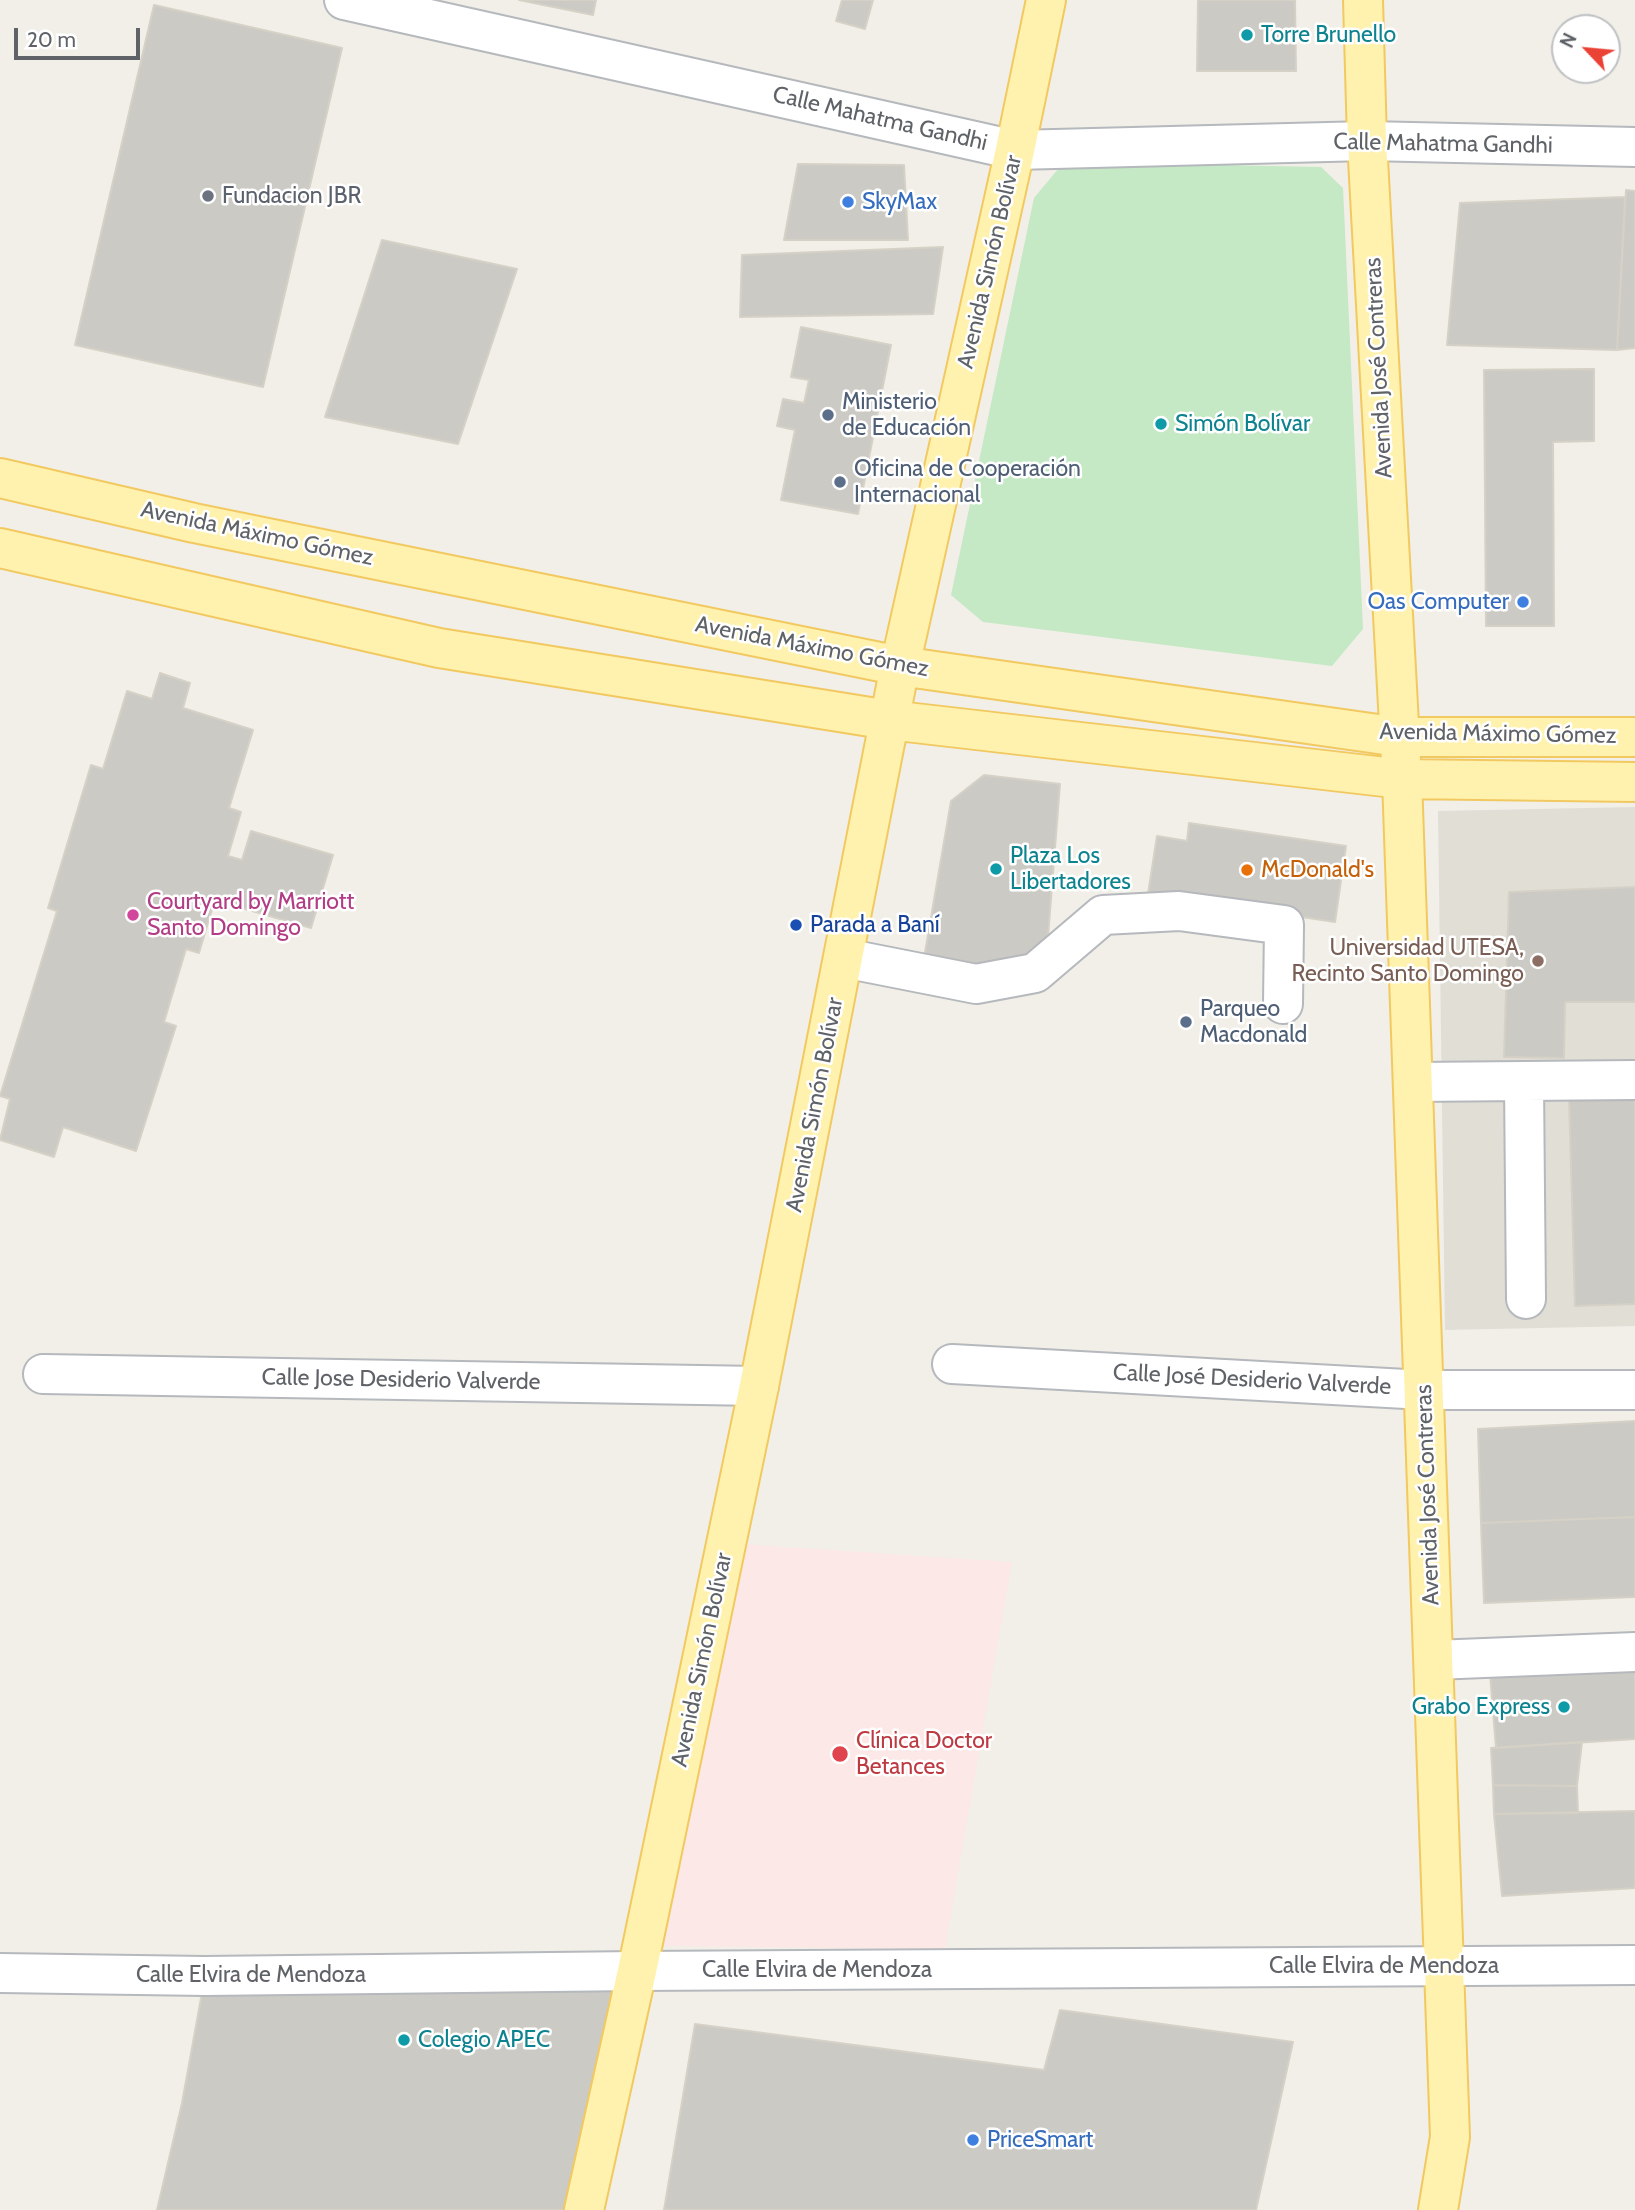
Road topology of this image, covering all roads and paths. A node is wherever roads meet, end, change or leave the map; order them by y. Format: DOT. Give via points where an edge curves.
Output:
graph roads {
  1 [pos="344,0"];
  2 [pos="1046,0"];
  3 [pos="1363,0"];
  4 [pos="1367,141"];
  5 [pos="1635,146"];
  6 [pos="1015,150"];
  7 [pos="0,478"];
  8 [pos="0,548"];
  9 [pos="900,666"];
  10 [pos="889,720"];
  11 [pos="1399,737"];
  12 [pos="1635,737"];
  13 [pos="1402,779"];
  14 [pos="1635,782"];
  15 [pos="844,958"];
  16 [pos="1283,1004"];
  17 [pos="1635,1080"];
  18 [pos="1413,1083"];
  19 [pos="1524,1083"];
  20 [pos="1526,1299"];
  21 [pos="953,1364"];
  22 [pos="43,1374"];
  23 [pos="758,1386"];
  24 [pos="1424,1390"];
  25 [pos="1635,1390"];
  26 [pos="1635,1652"];
  27 [pos="1434,1660"];
  28 [pos="1635,1965"];
  29 [pos="1442,1966"];
  30 [pos="637,1971"];
  31 [pos="0,1973"];
  32 [pos="584,2210"];
  33 [pos="1438,2210"];
  1 -- 6 [label="street, Calle Mahatma Gandhi"];
  2 -- 6 [label="main road, Avenida Simón Bolívar"];
  3 -- 4 [label="main road, Avenida José Contreras"];
  4 -- 5 [label="street, Calle Mahatma Gandhi"];
  4 -- 6 [label="street, Calle Mahatma Gandhi"];
  4 -- 11 [label="main road, Avenida José Contreras"];
  6 -- 9 [label="main road, Avenida Simón Bolívar"];
  7 -- 9 [label="main road, Avenida Máximo Gómez" via="194,523"];
  8 -- 10 [label="main road, Avenida Máximo Gómez" via="439,648"];
  9 -- 10 [label="main road, Avenida Simón Bolívar"];
  9 -- 11 [label="main road, Avenida Máximo Gómez"];
  10 -- 13 [label="main road, Avenida Máximo Gómez"];
  10 -- 15 [label="main road, Avenida Simón Bolívar"];
  11 -- 12 [label="main road, Avenida Máximo Gómez"];
  11 -- 13 [label="main road, Avenida José Contreras"];
  13 -- 14 [label="main road, Avenida Máximo Gómez"];
  13 -- 18 [label="main road, Avenida José Contreras"];
  15 -- 16 [label="street" via="976,984 1035,973 1103,915 1179,911 1284,925"];
  15 -- 23 [label="main road, Avenida Simón Bolívar"];
  17 -- 19 [label="street"];
  18 -- 19 [label="street"];
  18 -- 24 [label="main road, Avenida José Contreras"];
  19 -- 20 [label="street"];
  21 -- 24 [label="street, Calle José Desiderio Valverde"];
  22 -- 23 [label="street, Calle Jose Desiderio Valverde"];
  23 -- 30 [label="main road, Avenida Simón Bolívar"];
  24 -- 25 [label="street, Calle José Desiderio Valverde"];
  24 -- 27 [label="main road, Avenida José Contreras"];
  26 -- 27 [label="street"];
  27 -- 29 [label="main road, Avenida José Contreras"];
  28 -- 29 [label="street, Calle Elvira de Mendoza"];
  29 -- 30 [label="street, Calle Elvira de Mendoza"];
  29 -- 33 [label="main road, Avenida José Contreras" via="1450,2137"];
  30 -- 31 [label="street, Calle Elvira de Mendoza" via="205,1976"];
  30 -- 32 [label="main road, Avenida Simón Bolívar"];
}
